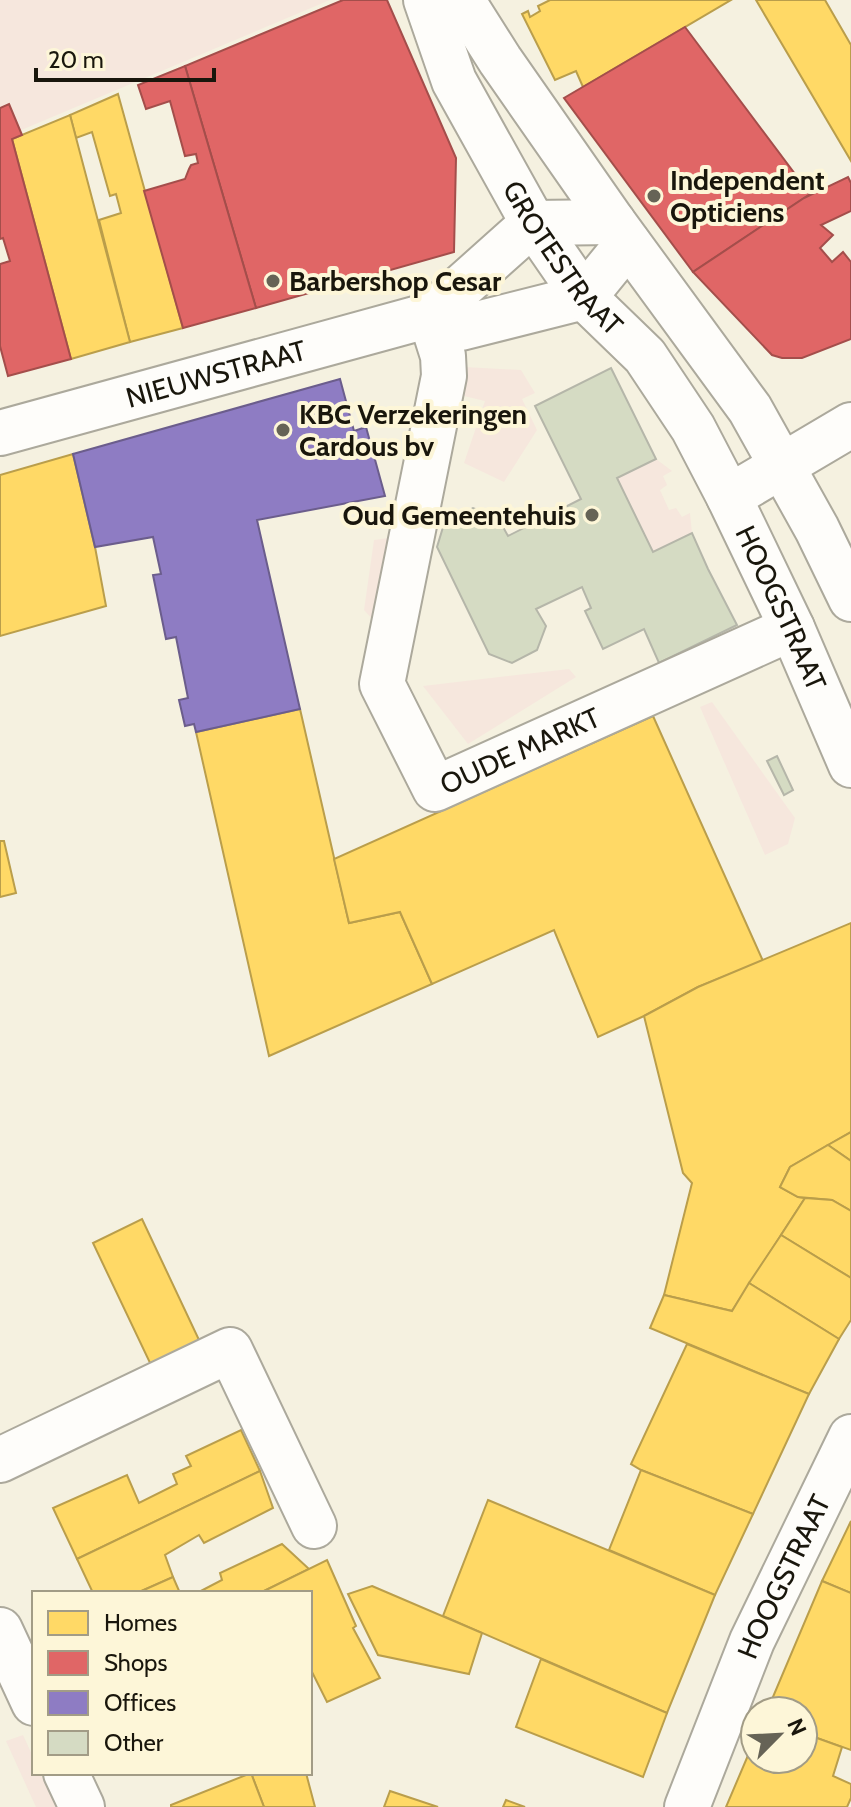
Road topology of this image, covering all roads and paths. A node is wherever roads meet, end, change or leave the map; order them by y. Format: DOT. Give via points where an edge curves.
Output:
graph roads {
  1 [pos="426,0"];
  2 [pos="462,0"];
  3 [pos="533,223"];
  4 [pos="620,232"];
  5 [pos="584,297"];
  6 [pos="430,315"];
  7 [pos="851,425"];
  8 [pos="0,433"];
  9 [pos="781,466"];
  10 [pos="729,497"];
  11 [pos="851,599"];
  12 [pos="792,628"];
  13 [pos="851,765"];
  14 [pos="851,1437"];
  15 [pos="0,1460"];
  16 [pos="314,1526"];
  17 [pos="0,1630"];
  18 [pos="32,1699"];
  19 [pos="67,1775"];
  20 [pos="82,1807"];
  21 [pos="687,1807"];
  1 -- 3 [label="street, GROTESTRAAT" via="454,81"];
  2 -- 4 [label="street, GROTESTRAAT"];
  3 -- 4 [label="street"];
  3 -- 5 [label="street, GROTESTRAAT"];
  3 -- 6 [label="street, NIEUWSTRAAT"];
  4 -- 5 [label="street"];
  4 -- 9 [label="street, GROTESTRAAT" via="750,409"];
  5 -- 6 [label="street" via="461,328"];
  5 -- 10 [label="street, GROTESTRAAT" via="645,356 693,428"];
  6 -- 8 [label="street, NIEUWSTRAAT"];
  6 -- 12 [label="street, OUDE MARKT" via="444,376 382,684 435,789"];
  7 -- 9 [label="street"];
  9 -- 10 [label="street"];
  9 -- 11 [label="street"];
  10 -- 12 [label="street, HOOGSTRAAT"];
  12 -- 13 [label="street, HOOGSTRAAT"];
  14 -- 21 [label="street, HOOGSTRAAT" via="752,1641"];
  15 -- 16 [label="street" via="230,1350"];
  17 -- 18 [label="street"];
  19 -- 20 [label="street"];
}
